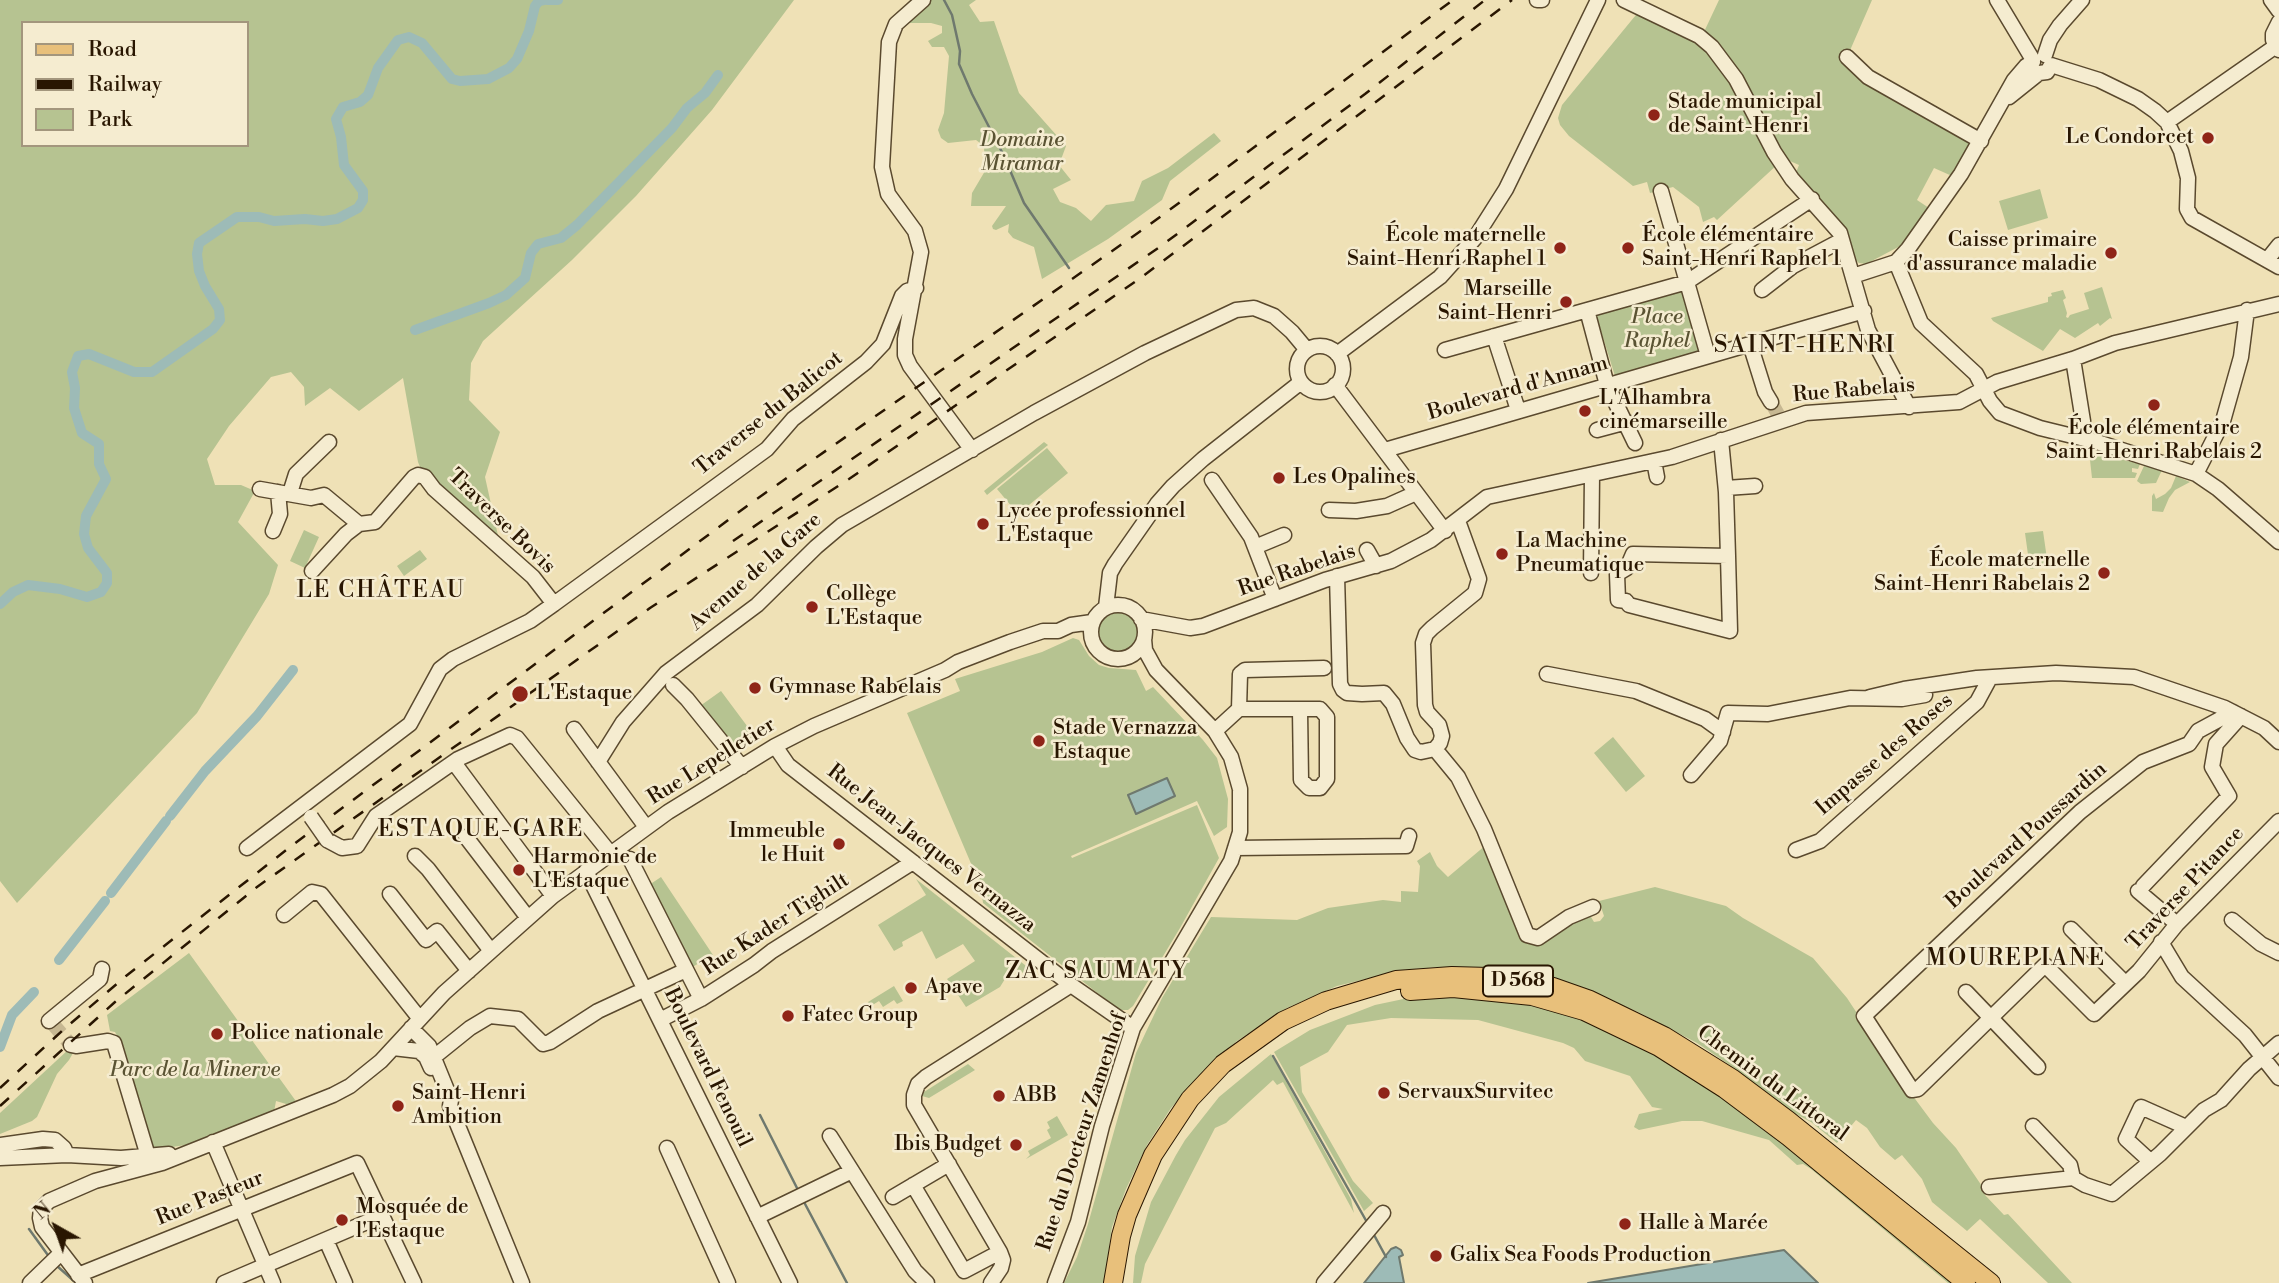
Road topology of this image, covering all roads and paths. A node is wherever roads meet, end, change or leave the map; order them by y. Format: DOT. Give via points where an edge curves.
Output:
graph roads {
  1 [pos="923,0"];
  2 [pos="1598,0"];
  3 [pos="1997,0"];
  4 [pos="2082,0"];
  5 [pos="2271,0"];
  6 [pos="1626,1"];
  7 [pos="2279,11"];
  8 [pos="2279,22"];
  9 [pos="2277,48"];
  10 [pos="1847,57"];
  11 [pos="2040,63"];
  12 [pos="2167,122"];
  13 [pos="1981,141"];
  14 [pos="1661,191"];
  15 [pos="1812,199"];
  16 [pos="1842,240"];
  17 [pos="2279,245"];
  18 [pos="1896,262"];
  19 [pos="2273,264"];
  20 [pos="1853,275"];
  21 [pos="1687,282"];
  22 [pos="916,288"];
  23 [pos="1762,290"];
  24 [pos="2279,304"];
  25 [pos="1587,310"];
  26 [pos="1864,310"];
  27 [pos="2247,310"];
  28 [pos="1494,336"];
  29 [pos="1749,344"];
  30 [pos="1307,350"];
  31 [pos="1444,350"];
  32 [pos="1337,354"];
  33 [pos="1708,356"];
  34 [pos="2073,359"];
  35 [pos="1301,382"];
  36 [pos="1335,385"];
  37 [pos="1607,385"];
  38 [pos="1984,389"];
  39 [pos="1909,407"];
  40 [pos="1518,410"];
  41 [pos="1777,413"];
  42 [pos="2083,421"];
  43 [pos="1626,422"];
  44 [pos="1597,430"];
  45 [pos="1721,440"];
  46 [pos="329,442"];
  47 [pos="1634,443"];
  48 [pos="972,450"];
  49 [pos="1385,450"];
  50 [pos="1654,461"];
  51 [pos="2196,474"];
  52 [pos="1592,475"];
  53 [pos="1657,477"];
  54 [pos="1212,480"];
  55 [pos="1755,486"];
  56 [pos="1726,488"];
  57 [pos="260,489"];
  58 [pos="284,492"];
  59 [pos="1416,493"];
  60 [pos="1329,510"];
  61 [pos="1458,521"];
  62 [pos="359,524"];
  63 [pos="273,531"];
  64 [pos="1445,531"];
  65 [pos="1284,535"];
  66 [pos="2279,542"];
  67 [pos="1255,547"];
  68 [pos="1367,550"];
  69 [pos="1728,556"];
  70 [pos="1376,566"];
  71 [pos="313,571"];
  72 [pos="1591,573"];
  73 [pos="1337,576"];
  74 [pos="1110,587"];
  75 [pos="1275,599"];
  76 [pos="554,604"];
  77 [pos="1122,605"];
  78 [pos="1106,607"];
  79 [pos="1142,619"];
  80 [pos="1165,624"];
  81 [pos="1092,629"];
  82 [pos="1144,637"];
  83 [pos="1125,658"];
  84 [pos="1324,668"];
  85 [pos="1156,670"];
  86 [pos="1547,674"];
  87 [pos="1990,678"];
  88 [pos="673,685"];
  89 [pos="1239,709"];
  90 [pos="1300,710"];
  91 [pos="2237,714"];
  92 [pos="574,729"];
  93 [pos="1215,731"];
  94 [pos="1723,732"];
  95 [pos="2279,742"];
  96 [pos="775,746"];
  97 [pos="1435,749"];
  98 [pos="598,762"];
  99 [pos="742,767"];
  100 [pos="458,768"];
  101 [pos="1691,775"];
  102 [pos="307,812"];
  103 [pos="2279,821"];
  104 [pos="646,827"];
  105 [pos="466,836"];
  106 [pos="1409,836"];
  107 [pos="247,848"];
  108 [pos="1235,848"];
  109 [pos="1796,850"];
  110 [pos="610,853"];
  111 [pos="415,856"];
  112 [pos="630,859"];
  113 [pos="913,862"];
  114 [pos="586,872"];
  115 [pos="390,894"];
  116 [pos="553,896"];
  117 [pos="1593,907"];
  118 [pos="284,915"];
  119 [pos="528,918"];
  120 [pos="2232,920"];
  121 [pos="2177,924"];
  122 [pos="2071,929"];
  123 [pos="2161,942"];
  124 [pos="491,951"];
  125 [pos="2279,953"];
  126 [pos="102,969"];
  127 [pos="686,970"];
  128 [pos="469,971"];
  129 [pos="2125,982"];
  130 [pos="1071,985"];
  131 [pos="645,990"];
  132 [pos="1966,992"];
  133 [pos="701,999"];
  134 [pos="1991,1018"];
  135 [pos="660,1020"];
  136 [pos="48,1021"];
  137 [pos="416,1023"];
  138 [pos="1133,1028"];
  139 [pos="2279,1043"];
  140 [pos="71,1045"];
  141 [pos="393,1048"];
  142 [pos="434,1057"];
  143 [pos="2263,1057"];
  144 [pos="2038,1066"];
  145 [pos="2279,1078"];
  146 [pos="1912,1090"];
  147 [pos="450,1106"];
  148 [pos="2033,1126"];
  149 [pos="2186,1127"];
  150 [pos="830,1136"];
  151 [pos="213,1142"];
  152 [pos="0,1145"];
  153 [pos="667,1148"];
  154 [pos="188,1152"];
  155 [pos="67,1155"];
  156 [pos="148,1156"];
  157 [pos="0,1158"];
  158 [pos="2150,1161"];
  159 [pos="949,1164"];
  160 [pos="852,1171"];
  161 [pos="2073,1178"];
  162 [pos="913,1185"];
  163 [pos="1989,1187"];
  164 [pos="893,1196"];
  165 [pos="242,1208"];
  166 [pos="381,1216"];
  167 [pos="757,1217"];
  168 [pos="1375,1227"];
  169 [pos="326,1240"];
  170 [pos="1000,1252"];
  171 [pos="55,1256"];
  172 [pos="265,1265"];
  173 [pos="81,1279"];
  174 [pos="30,1283"];
  175 [pos="224,1283"];
  176 [pos="273,1283"];
  177 [pos="345,1283"];
  178 [pos="414,1283"];
  179 [pos="522,1283"];
  180 [pos="728,1283"];
  181 [pos="790,1283"];
  182 [pos="927,1283"];
  183 [pos="990,1283"];
  184 [pos="1055,1283"];
  185 [pos="1113,1283"];
  186 [pos="1124,1283"];
  187 [pos="1324,1283"];
  188 [pos="1966,1283"];
  189 [pos="1991,1283"];
  1 -- 22 [label="street" via="896,24 889,42 883,167 888,194 918,237 921,252"];
  2 -- 32 [label="street" via="1506,190 1475,238 1440,277"];
  3 -- 11 [label="street"];
  4 -- 11 [label="street" via="2050,40"];
  5 -- 7 [label="street"];
  6 -- 15 [label="street" via="1699,36 1712,47 1736,79 1774,152"];
  8 -- 9 [label="street" via="2273,34"];
  9 -- 12 [label="street"];
  10 -- 13 [label="street" via="1868,77"];
  11 -- 12 [label="street" via="2099,80 2138,99"];
  11 -- 13 [label="street" via="2003,103"];
  12 -- 19 [label="street" via="2186,164 2187,209 2192,218"];
  13 -- 18 [label="street"];
  14 -- 21 [label="street"];
  15 -- 16 [label="street"];
  15 -- 21 [label="street"];
  16 -- 20 [label="street"];
  16 -- 23 [label="street"];
  17 -- 19 [label="street"];
  18 -- 20 [label="street"];
  18 -- 38 [label="street" via="1921,323 1976,374"];
  20 -- 26 [label="street"];
  21 -- 25 [label="street"];
  21 -- 33 [label="street"];
  22 -- 48 [label="street" via="905,355"];
  22 -- 76 [label="street, Traverse du Balicot" via="902,296 883,344 866,362 793,419 766,449"];
  24 -- 27 [label="street, Rue Rabelais"];
  25 -- 28 [label="street"];
  25 -- 37 [label="street"];
  26 -- 29 [label="street, Boulevard d'Annam"];
  26 -- 39 [label="street" via="1868,330"];
  27 -- 34 [label="street, Rue Rabelais" via="2115,343"];
  27 -- 51 [label="street" via="2241,357 2223,421"];
  28 -- 31 [label="street"];
  28 -- 40 [label="street"];
  29 -- 33 [label="street, Boulevard d'Annam"];
  29 -- 41 [label="street"];
  30 -- 32 [label="street" via="1319,346"];
  30 -- 35 [label="street" via="1298,362"];
  30 -- 48 [label="street, Avenue de la Gare" via="1274,316 1254,307 1236,310 1099,377"];
  32 -- 36 [label="street" via="1342,366"];
  33 -- 37 [label="street, Boulevard d'Annam"];
  34 -- 38 [label="street, Rue Rabelais"];
  34 -- 42 [label="street"];
  35 -- 36 [label="street" via="1322,391"];
  35 -- 74 [label="street" via="1173,486 1119,558"];
  36 -- 49 [label="street"];
  37 -- 40 [label="street, Boulevard d'Annam"];
  37 -- 43 [label="street"];
  38 -- 39 [label="street, Rue Rabelais" via="1959,402"];
  38 -- 51 [label="street" via="2000,413 2013,419"];
  39 -- 41 [label="street, Rue Rabelais"];
  40 -- 49 [label="street, Boulevard d'Annam"];
  41 -- 45 [label="street, Rue Rabelais"];
  43 -- 44 [label="street"];
  43 -- 47 [label="street"];
  45 -- 50 [label="street, Rue Rabelais"];
  45 -- 56 [label="street"];
  46 -- 58 [label="street"];
  48 -- 98 [label="street, Avenue de la Gare" via="842,525 757,605 666,673 623,722"];
  49 -- 59 [label="street"];
  50 -- 52 [label="street, Rue Rabelais"];
  50 -- 53 [label="street"];
  51 -- 66 [label="street"];
  52 -- 61 [label="street, Rue Rabelais" via="1487,498"];
  52 -- 72 [label="street"];
  54 -- 67 [label="street"];
  55 -- 56 [label="street"];
  56 -- 69 [label="street"];
  57 -- 58 [label="street"];
  58 -- 62 [label="street" via="311,498 324,495"];
  58 -- 63 [label="street"];
  59 -- 60 [label="street" via="1387,506"];
  59 -- 64 [label="street"];
  61 -- 64 [label="street, Rue Rabelais"];
  61 -- 97 [label="street" via="1479,579 1475,593 1432,628 1423,643 1425,705 1442,736"];
  62 -- 71 [label="street"];
  62 -- 76 [label="street, Traverse Bovis" via="375,522 414,477 425,477 524,569"];
  64 -- 70 [label="street, Rue Rabelais"];
  65 -- 67 [label="street"];
  67 -- 75 [label="street"];
  68 -- 70 [label="street"];
  69 -- 69 [label="street" via="1730,631 1618,600 1618,574 1627,568 1633,554"];
  70 -- 73 [label="street, Rue Rabelais"];
  73 -- 75 [label="street, Rue Rabelais"];
  73 -- 97 [label="street" via="1343,690 1384,693 1415,750"];
  74 -- 77 [label="street"];
  74 -- 78 [label="street"];
  75 -- 80 [label="street, Rue Rabelais" via="1203,626"];
  76 -- 102 [label="street, Traverse Bovis" via="440,669 410,724"];
  77 -- 78 [label="street"];
  77 -- 79 [label="street"];
  78 -- 81 [label="street" via="1098,613"];
  79 -- 80 [label="street, Rue Rabelais"];
  79 -- 82 [label="street"];
  80 -- 82 [label="street"];
  81 -- 83 [label="street" via="1096,648 1106,656"];
  81 -- 96 [label="street, Rue Lepelletier" via="1071,625 1010,642"];
  82 -- 83 [label="street" via="1139,649"];
  82 -- 85 [label="street, Rue du Docteur Zamenhof" via="1145,650"];
  83 -- 85 [label="street, Rue du Docteur Zamenhof"];
  84 -- 89 [label="street" via="1245,670 1240,674"];
  85 -- 93 [label="street, Rue du Docteur Zamenhof"];
  86 -- 94 [label="street" via="1636,691 1705,719"];
  87 -- 91 [label="street" via="2056,673 2134,677"];
  87 -- 94 [label="street" via="1972,688 1902,699 1850,698 1768,713 1728,713"];
  87 -- 109 [label="street, Impasse des Roses" via="1977,702 1820,841"];
  88 -- 99 [label="street"];
  89 -- 90 [label="street"];
  89 -- 93 [label="street"];
  90 -- 90 [label="street" via="1320,709 1327,717 1327,779 1320,788 1309,788 1301,780"];
  91 -- 95 [label="street"];
  91 -- 121 [label="street" via="2216,744 2213,767 2229,796 2140,888"];
  91 -- 146 [label="street, Boulevard Poussardin" via="2198,731 2189,744 2143,762 2080,812 1864,1016"];
  92 -- 98 [label="street"];
  93 -- 108 [label="street, Rue du Docteur Zamenhof" via="1231,757 1240,789 1240,832"];
  94 -- 101 [label="street"];
  96 -- 99 [label="street, Rue Lepelletier"];
  96 -- 113 [label="street, Rue Jean-Jacques Vernazza" via="789,765"];
  97 -- 117 [label="street" via="1458,777 1484,829 1527,935 1538,938"];
  98 -- 104 [label="street"];
  99 -- 104 [label="street, Rue Lepelletier"];
  100 -- 116 [label="street"];
  102 -- 107 [label="street, Traverse Bovis"];
  102 -- 110 [label="street, bridge" via="327,840 342,848 356,846 376,816 458,759 510,735"];
  103 -- 121 [label="street, Traverse Pitance"];
  104 -- 110 [label="street, Rue Lepelletier"];
  105 -- 119 [label="street"];
  106 -- 108 [label="street" via="1406,846"];
  108 -- 138 [label="street, Rue du Docteur Zamenhof"];
  110 -- 114 [label="street, Rue Lepelletier"];
  111 -- 124 [label="street"];
  112 -- 127 [label="street"];
  113 -- 130 [label="street, Rue Jean-Jacques Vernazza"];
  113 -- 133 [label="street, Rue Kader Tighilt"];
  114 -- 116 [label="street, Rue Lepelletier"];
  114 -- 131 [label="street, Boulevard Fenouil"];
  115 -- 128 [label="street" via="426,940 437,930"];
  116 -- 119 [label="street, Rue Lepelletier"];
  118 -- 137 [label="street" via="312,892 321,894"];
  119 -- 124 [label="street, Rue Lepelletier"];
  120 -- 125 [label="street"];
  121 -- 123 [label="street, Traverse Pitance"];
  122 -- 129 [label="street"];
  123 -- 129 [label="street, Traverse Pitance"];
  123 -- 143 [label="street" via="2182,977"];
  124 -- 128 [label="street, Rue Lepelletier"];
  126 -- 136 [label="street" via="100,979"];
  127 -- 131 [label="street"];
  127 -- 133 [label="street"];
  128 -- 137 [label="street, Rue Lepelletier"];
  129 -- 134 [label="street, Traverse Pitance" via="2094,1014 2045,965"];
  130 -- 138 [label="street, Rue Jean-Jacques Vernazza"];
  130 -- 159 [label="street" via="918,1084 914,1105"];
  131 -- 135 [label="street, Boulevard Fenouil"];
  131 -- 142 [label="street" via="543,1044 518,1019 490,1016"];
  132 -- 134 [label="street"];
  133 -- 135 [label="street, Rue Kader Tighilt"];
  134 -- 144 [label="street"];
  134 -- 146 [label="street, Traverse Pitance"];
  135 -- 167 [label="street, Boulevard Fenouil"];
  137 -- 141 [label="street, Rue Lepelletier"];
  137 -- 142 [label="street"];
  138 -- 184 [label="street, Rue du Docteur Zamenhof" via="1102,1126 1079,1222"];
  139 -- 143 [label="street"];
  140 -- 156 [label="street" via="114,1043"];
  141 -- 147 [label="street" via="423,1054 444,1103"];
  141 -- 151 [label="street, Rue Lepelletier" via="360,1079 333,1095"];
  142 -- 147 [label="street"];
  143 -- 145 [label="street"];
  143 -- 149 [label="street" via="2221,1100"];
  147 -- 179 [label="street"];
  148 -- 161 [label="street" via="2070,1165"];
  149 -- 158 [label="street"];
  149 -- 158 [label="street" via="2141,1107 2126,1139"];
  150 -- 160 [label="street"];
  151 -- 154 [label="street, Rue Lepelletier"];
  151 -- 165 [label="street"];
  152 -- 155 [label="street" via="55,1140"];
  153 -- 180 [label="street"];
  154 -- 156 [label="street"];
  154 -- 171 [label="street, Rue Lepelletier" via="95,1181 44,1205 40,1218"];
  155 -- 156 [label="street"];
  155 -- 157 [label="street"];
  158 -- 161 [label="street" via="2112,1194"];
  159 -- 162 [label="street"];
  159 -- 170 [label="street"];
  160 -- 167 [label="street"];
  160 -- 182 [label="street"];
  161 -- 163 [label="street"];
  162 -- 164 [label="street"];
  162 -- 170 [label="street" via="964,1270"];
  165 -- 166 [label="street, Rue Pasteur" via="357,1163"];
  165 -- 172 [label="street"];
  165 -- 173 [label="street, Rue Pasteur"];
  166 -- 169 [label="street"];
  166 -- 178 [label="street"];
  167 -- 181 [label="street, Boulevard Fenouil"];
  168 -- 187 [label="street"];
  169 -- 172 [label="street"];
  169 -- 177 [label="street"];
  170 -- 183 [label="street" via="1003,1259"];
  171 -- 173 [label="street"];
  171 -- 174 [label="street"];
  172 -- 175 [label="street"];
  172 -- 176 [label="street"];
  185 -- 189 [label="main road, Chemin du Littoral / D 568" via="1127,1216 1153,1155 1191,1099 1223,1065 1283,1021 1326,1000 1396,980 1452,976 1553,988 1664,1035 1789,1121"];
  186 -- 188 [label="main road, Chemin du Littoral / D 568" via="1137,1218 1156,1173 1199,1106 1230,1074 1279,1038 1330,1011 1398,992 1453,988 1510,992 1557,1002 1659,1047 1725,1088 1789,1137"];
}
